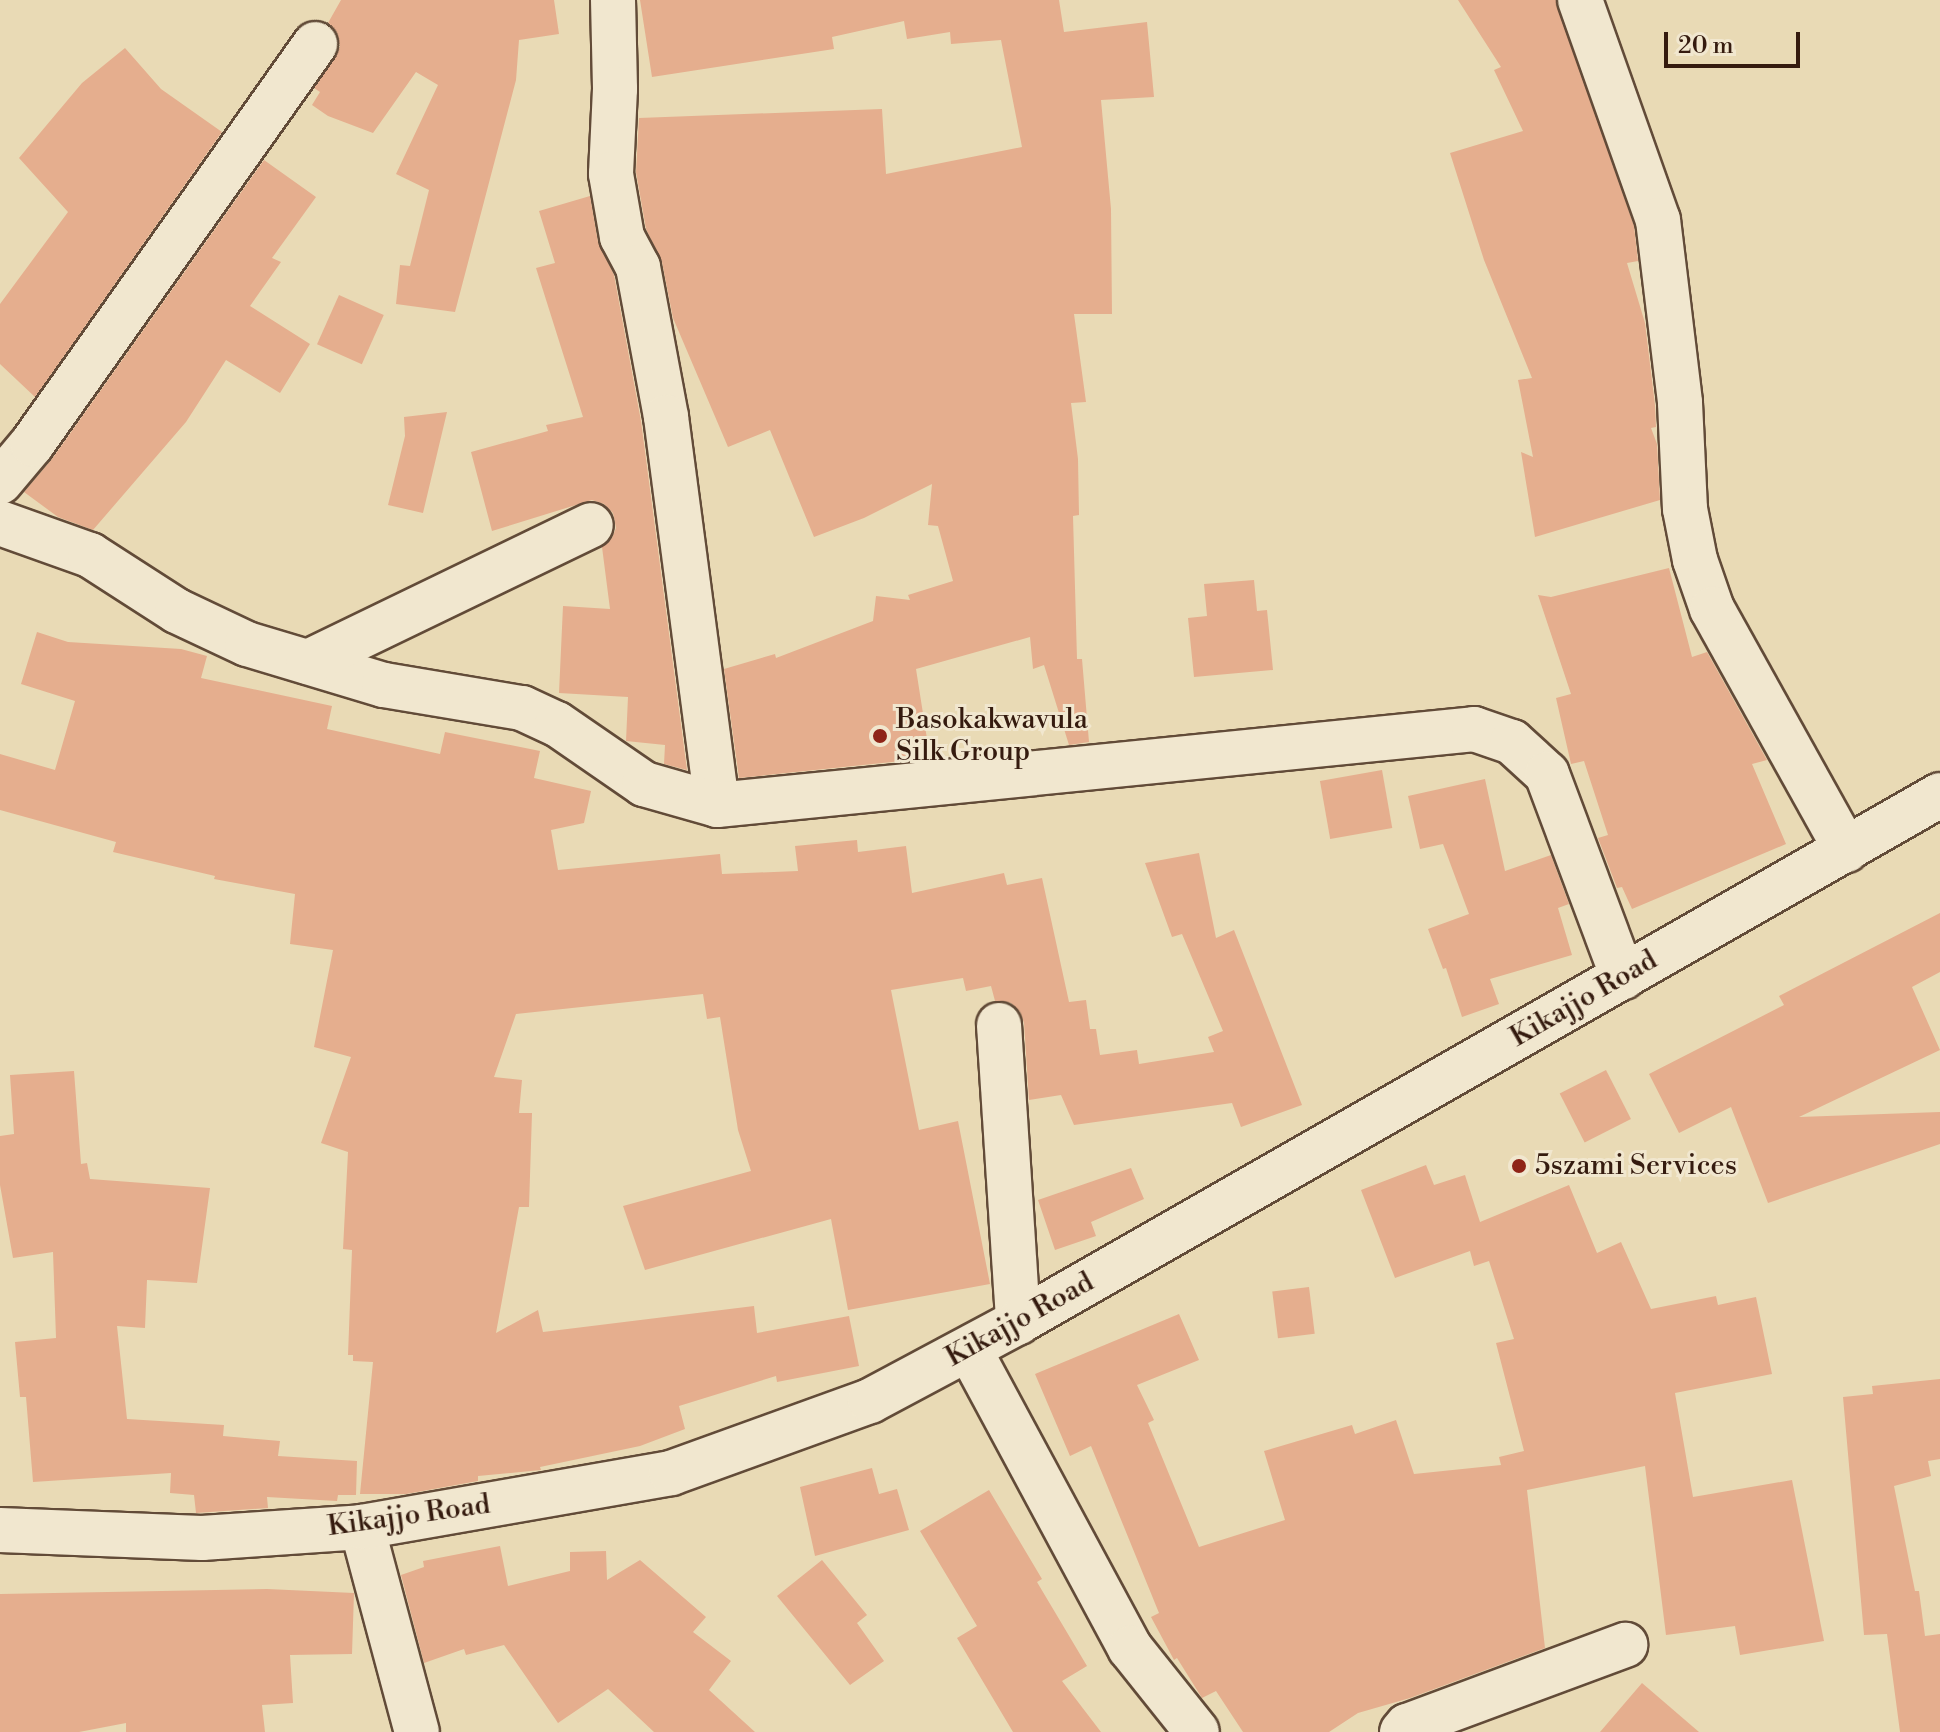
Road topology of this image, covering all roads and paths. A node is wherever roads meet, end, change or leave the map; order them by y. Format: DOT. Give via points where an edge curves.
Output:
graph roads {
  1 [pos="613,0"];
  2 [pos="1580,0"];
  3 [pos="315,44"];
  4 [pos="0,482"];
  5 [pos="0,523"];
  6 [pos="591,525"];
  7 [pos="308,662"];
  8 [pos="1940,795"];
  9 [pos="717,805"];
  10 [pos="1846,850"];
  11 [pos="1623,977"];
  12 [pos="999,1025"];
  13 [pos="1018,1322"];
  14 [pos="969,1349"];
  15 [pos="362,1527"];
  16 [pos="0,1530"];
  17 [pos="1625,1645"];
  18 [pos="417,1732"];
  19 [pos="1197,1732"];
  20 [pos="1402,1732"];
  1 -- 9 [label="street" via="611,174 622,237 638,267 666,417"];
  2 -- 10 [label="street" via="1658,220 1680,403 1685,509 1695,560 1712,609"];
  3 -- 4 [label="street"];
  5 -- 7 [label="street" via="90,555 177,611 247,644"];
  6 -- 7 [label="street"];
  7 -- 9 [label="street" via="384,685 522,708 557,724 644,784"];
  8 -- 10 [label="street, Kikajjo Road"];
  9 -- 11 [label="street" via="1474,729 1512,742 1547,774"];
  10 -- 11 [label="street, Kikajjo Road"];
  11 -- 13 [label="street, Kikajjo Road"];
  12 -- 13 [label="street"];
  13 -- 14 [label="street, Kikajjo Road"];
  14 -- 15 [label="street, Kikajjo Road" via="870,1401 671,1473"];
  14 -- 19 [label="street" via="1130,1648"];
  15 -- 16 [label="street, Kikajjo Road" via="202,1538"];
  15 -- 18 [label="street"];
  17 -- 20 [label="street"];
}
